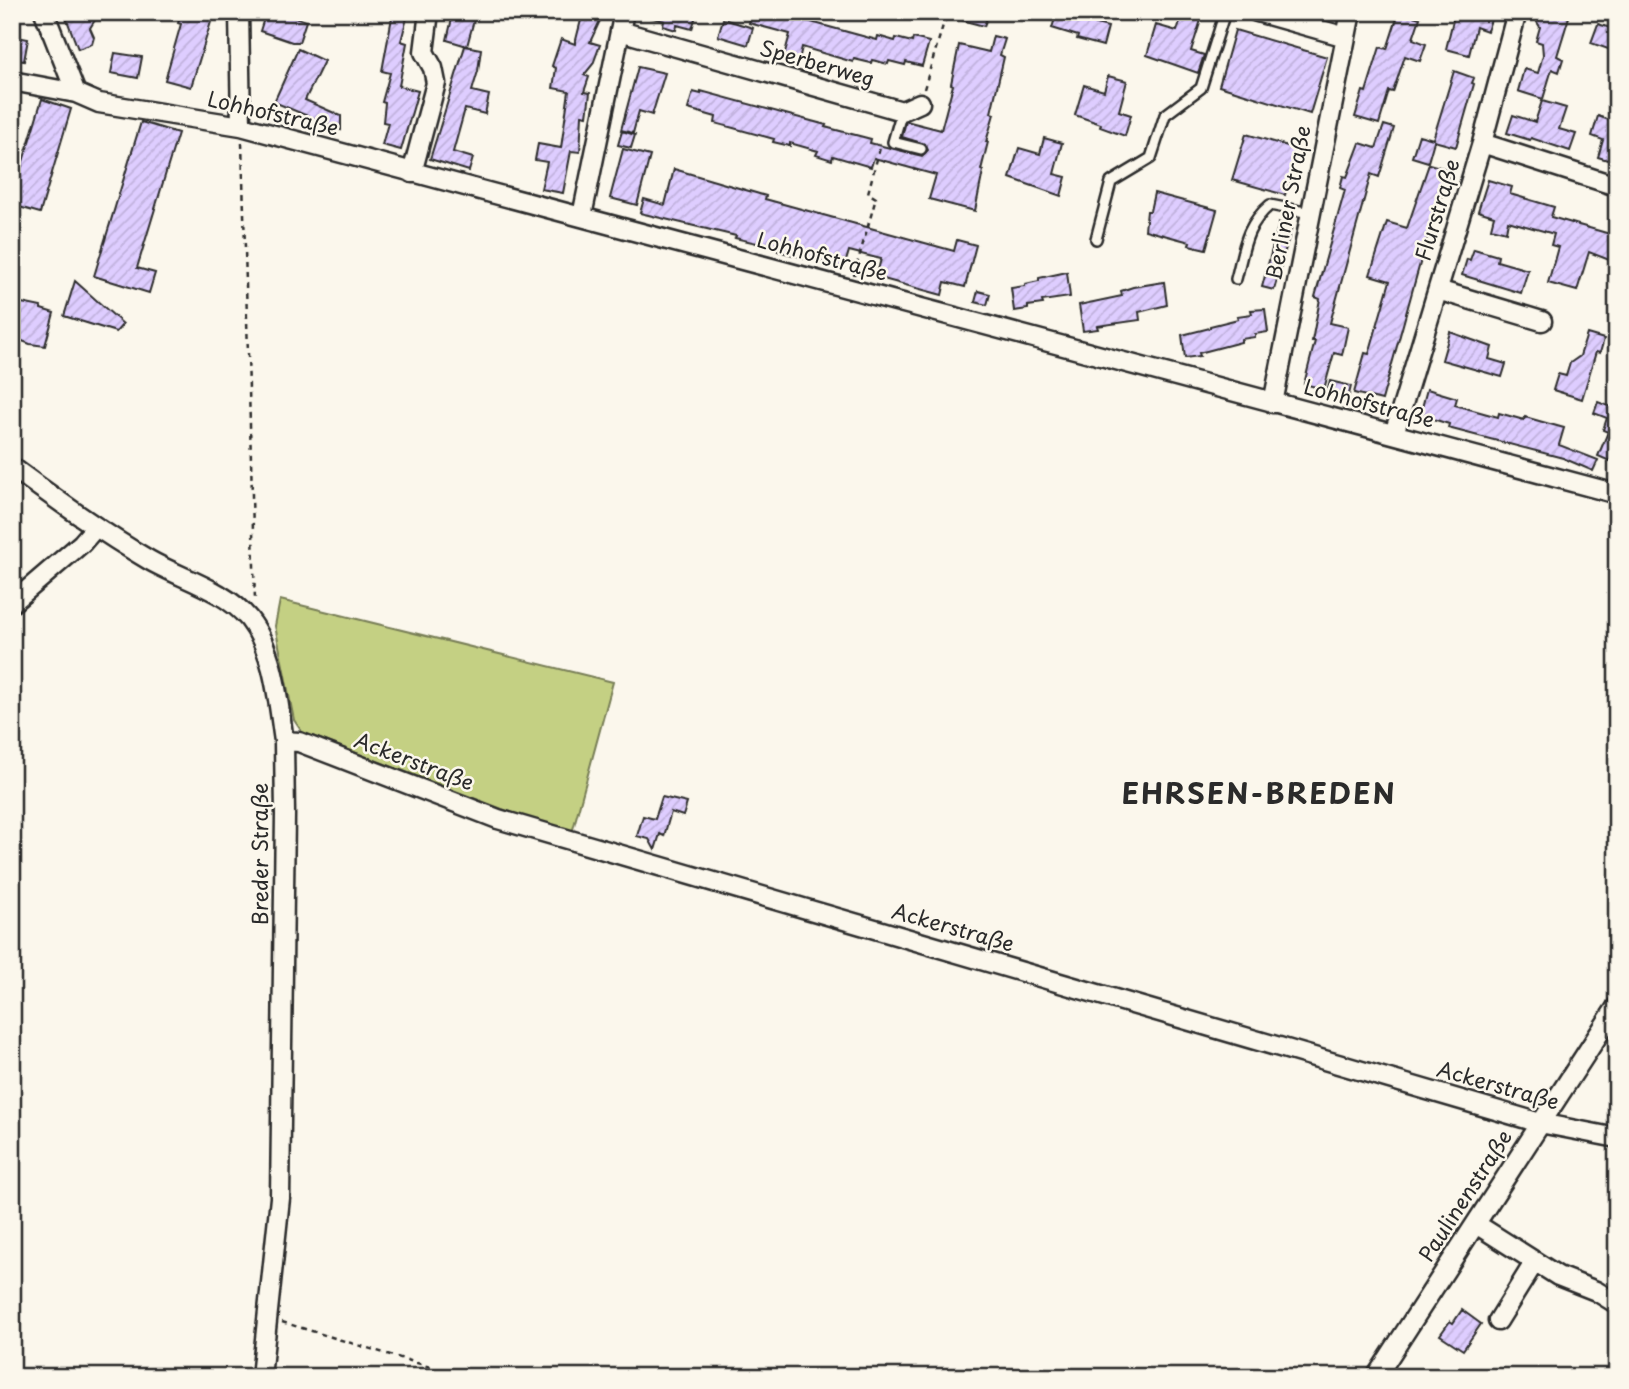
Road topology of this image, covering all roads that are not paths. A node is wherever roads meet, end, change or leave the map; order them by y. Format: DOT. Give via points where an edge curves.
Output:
graph roads {
  1 [pos="44,12"];
  2 [pos="239,12"];
  3 [pos="429,12"];
  4 [pos="624,12"];
  5 [pos="1225,12"];
  6 [pos="1257,12"];
  7 [pos="1351,12"];
  8 [pos="1517,12"];
  9 [pos="620,31"];
  10 [pos="1346,37"];
  11 [pos="12,81"];
  12 [pos="76,93"];
  13 [pos="920,103"];
  14 [pos="902,111"];
  15 [pos="241,126"];
  16 [pos="1482,143"];
  17 [pos="921,149"];
  18 [pos="412,173"];
  19 [pos="1610,184"];
  20 [pos="1310,213"];
  21 [pos="582,216"];
  22 [pos="1096,239"];
  23 [pos="1236,279"];
  24 [pos="1438,290"];
  25 [pos="1542,321"];
  26 [pos="1273,403"];
  27 [pos="1394,434"];
  28 [pos="12,467"];
  29 [pos="1617,494"];
  30 [pos="95,528"];
  31 [pos="12,603"];
  32 [pos="284,741"];
  33 [pos="1617,1006"];
  34 [pos="1540,1123"];
  35 [pos="1617,1138"];
  36 [pos="1476,1224"];
  37 [pos="1534,1263"];
  38 [pos="1617,1304"];
  39 [pos="1498,1321"];
  40 [pos="261,1377"];
  41 [pos="1376,1377"];
  1 -- 12 [label="street"];
  2 -- 15 [label="street"];
  3 -- 18 [label="street" via="424,52 436,83"];
  4 -- 9 [label="street"];
  5 -- 22 [label="lane" via="1201,88 1165,115 1151,158 1111,182"];
  6 -- 10 [label="street"];
  7 -- 10 [label="street, Berliner Straße"];
  8 -- 16 [label="street, Flurstraße"];
  9 -- 14 [label="street, Sperberweg"];
  9 -- 21 [label="street"];
  10 -- 20 [label="street, Berliner Straße"];
  11 -- 12 [label="street, Lohhofstraße"];
  12 -- 15 [label="street, Lohhofstraße" via="99,103"];
  13 -- 14 [label="street"];
  14 -- 17 [label="lane" via="893,142"];
  15 -- 18 [label="street, Lohhofstraße"];
  16 -- 19 [label="street, Flurstraße"];
  16 -- 24 [label="street, Flurstraße"];
  18 -- 21 [label="street, Lohhofstraße"];
  20 -- 23 [label="lane" via="1270,205 1257,216"];
  20 -- 26 [label="street, Berliner Straße"];
  21 -- 26 [label="street, Lohhofstraße"];
  24 -- 25 [label="street, Flurstraße"];
  24 -- 27 [label="street, Flurstraße"];
  26 -- 27 [label="street, Lohhofstraße"];
  27 -- 29 [label="street, Lohhofstraße"];
  28 -- 30 [label="street, Breder Straße"];
  30 -- 31 [label="street"];
  30 -- 32 [label="street, Breder Straße" via="216,593 251,621 269,662"];
  32 -- 34 [label="street, Ackerstraße" via="299,742 498,819"];
  32 -- 40 [label="street, Breder Straße" via="280,1198"];
  33 -- 34 [label="street, Paulinenstraße"];
  34 -- 35 [label="street, Ackerstraße"];
  34 -- 36 [label="street, Paulinenstraße"];
  36 -- 37 [label="street"];
  36 -- 41 [label="street, Paulinenstraße"];
  37 -- 38 [label="street"];
  37 -- 39 [label="street"];
}
